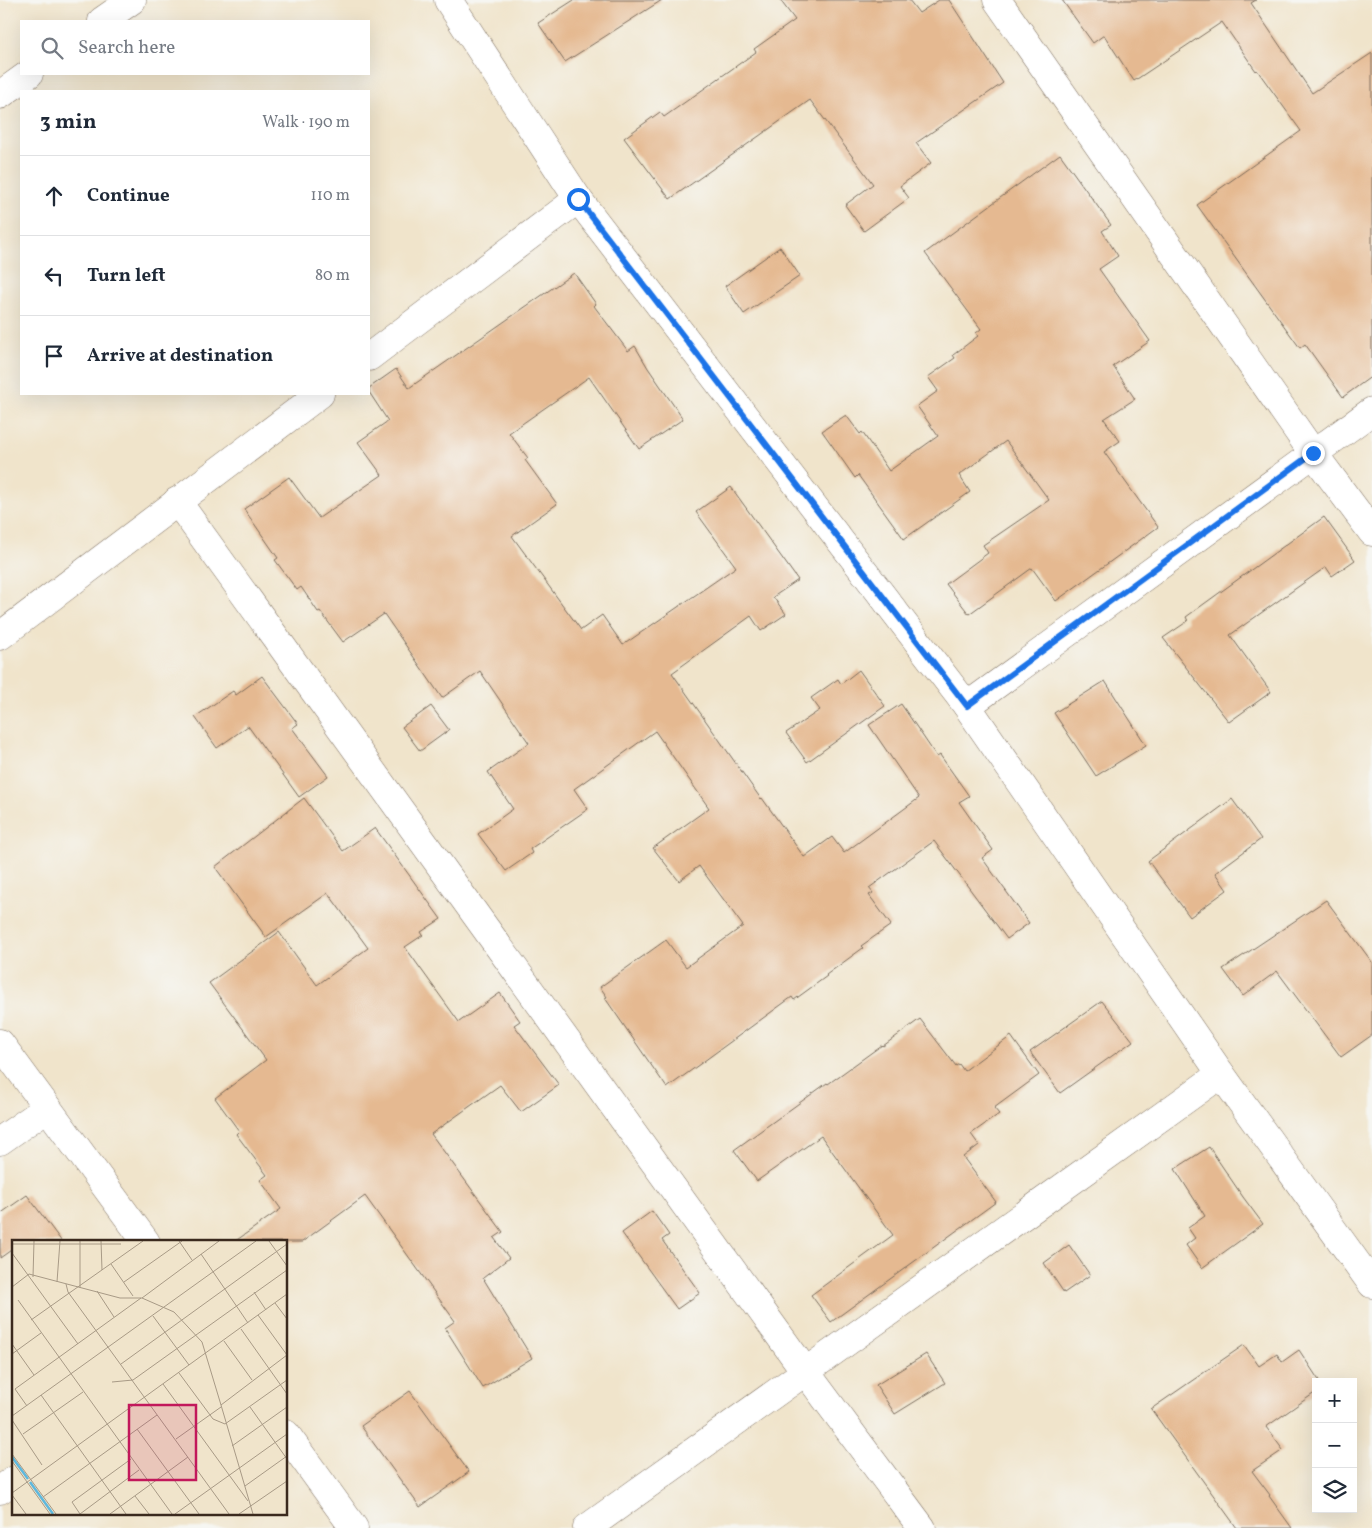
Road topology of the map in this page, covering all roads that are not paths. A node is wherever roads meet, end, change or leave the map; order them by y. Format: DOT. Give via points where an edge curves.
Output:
graph roads {
  1 [pos="132,0"];
  2 [pos="448,0"];
  3 [pos="997,0"];
  4 [pos="103,20"];
  5 [pos="28,75"];
  6 [pos="0,95"];
  7 [pos="578,199"];
  8 [pos="370,356"];
  9 [pos="319,395"];
  10 [pos="1372,411"];
  11 [pos="1313,453"];
  12 [pos="178,501"];
  13 [pos="1372,532"];
  14 [pos="0,636"];
  15 [pos="967,706"];
  16 [pos="0,1042"];
  17 [pos="1221,1074"];
  18 [pos="47,1108"];
  19 [pos="0,1141"];
  20 [pos="145,1240"];
  21 [pos="1372,1284"];
  22 [pos="805,1371"];
  23 [pos="288,1437"];
  24 [pos="12,1481"];
  25 [pos="0,1490"];
  26 [pos="354,1528"];
  27 [pos="587,1528"];
  28 [pos="922,1528"];
  1 -- 4 [label="street"];
  2 -- 7 [label="street"];
  3 -- 11 [label="street"];
  5 -- 6 [label="street"];
  7 -- 8 [label="street"];
  7 -- 15 [label="street"];
  9 -- 12 [label="street"];
  10 -- 11 [label="street"];
  11 -- 13 [label="street"];
  11 -- 15 [label="street"];
  12 -- 14 [label="street"];
  12 -- 22 [label="street"];
  15 -- 17 [label="street"];
  16 -- 18 [label="street"];
  17 -- 21 [label="street"];
  17 -- 22 [label="street"];
  18 -- 19 [label="street"];
  18 -- 20 [label="street"];
  22 -- 27 [label="street"];
  22 -- 28 [label="street"];
  23 -- 26 [label="street"];
  24 -- 25 [label="street"];
}
